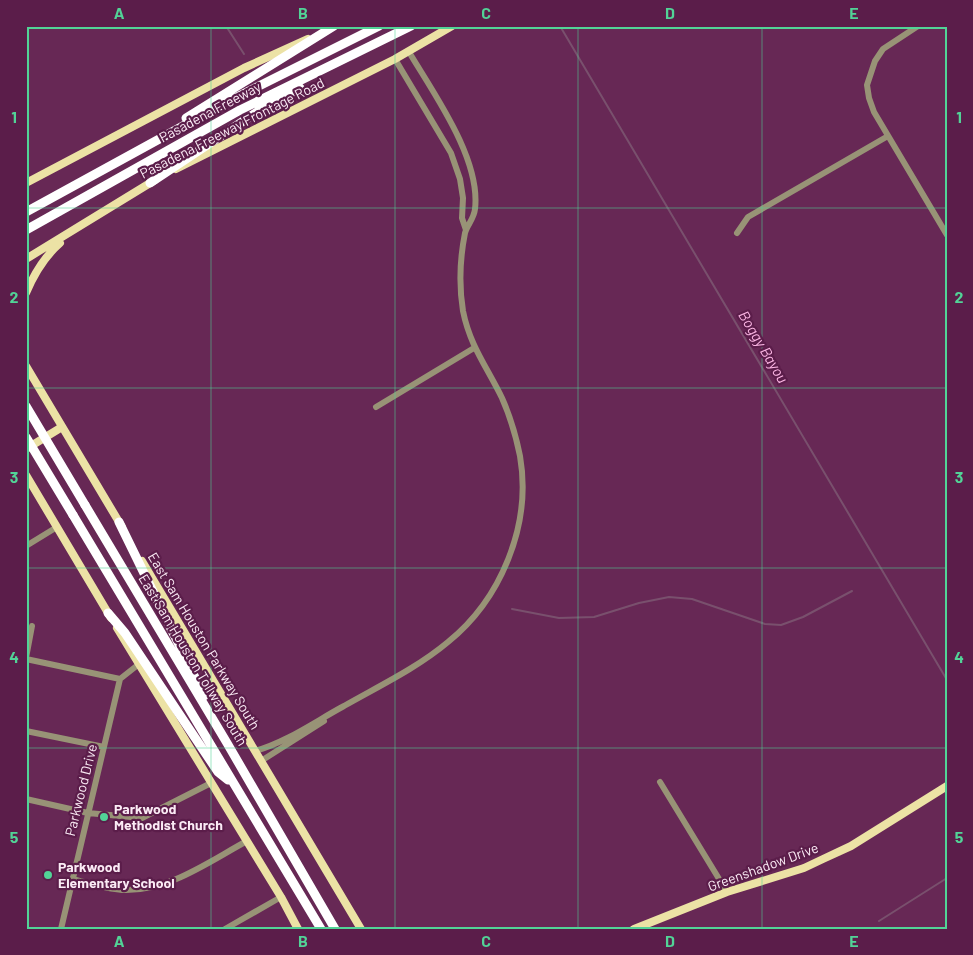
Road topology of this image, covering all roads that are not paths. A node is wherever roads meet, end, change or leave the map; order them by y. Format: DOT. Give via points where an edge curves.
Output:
graph roads {
  1 [pos="334,26"];
  2 [pos="379,26"];
  3 [pos="411,26"];
  4 [pos="452,26"];
  5 [pos="918,26"];
  6 [pos="409,52"];
  7 [pos="395,59"];
  8 [pos="325,69"];
  9 [pos="888,136"];
  10 [pos="462,144"];
  11 [pos="450,149"];
  12 [pos="88,177"];
  13 [pos="26,183"];
  14 [pos="150,183"];
  15 [pos="26,212"];
  16 [pos="76,229"];
  17 [pos="26,230"];
  18 [pos="466,230"];
  19 [pos="737,233"];
  20 [pos="947,235"];
  21 [pos="26,258"];
  22 [pos="26,292"];
  23 [pos="474,348"];
  24 [pos="26,366"];
  25 [pos="26,406"];
  26 [pos="376,407"];
  27 [pos="62,427"];
  28 [pos="26,436"];
  29 [pos="26,449"];
  30 [pos="26,476"];
  31 [pos="119,522"];
  32 [pos="57,527"];
  33 [pos="26,546"];
  34 [pos="108,613"];
  35 [pos="32,626"];
  36 [pos="26,658"];
  37 [pos="139,664"];
  38 [pos="120,679"];
  39 [pos="361,697"];
  40 [pos="26,731"];
  41 [pos="227,743"];
  42 [pos="104,747"];
  43 [pos="255,751"];
  44 [pos="261,761"];
  45 [pos="660,782"];
  46 [pos="211,783"];
  47 [pos="232,784"];
  48 [pos="947,786"];
  49 [pos="26,799"];
  50 [pos="88,813"];
  51 [pos="247,841"];
  52 [pos="72,879"];
  53 [pos="727,892"];
  54 [pos="281,897"];
  55 [pos="60,929"];
  56 [pos="225,929"];
  57 [pos="298,929"];
  58 [pos="321,929"];
  59 [pos="335,929"];
  60 [pos="361,929"];
  61 [pos="634,929"];
  1 -- 12 [label="highway"];
  1 -- 13 [label="main road" via="244,68"];
  2 -- 12 [label="highway, Pasadena Freeway" via="225,103"];
  3 -- 8 [label="highway, Pasadena Freeway"];
  4 -- 6 [label="main road, Pasadena Freeway Frontage Road"];
  5 -- 9 [label="street" via="883,49 867,84 874,112"];
  6 -- 7 [label="main road, Pasadena Freeway Frontage Road"];
  6 -- 10 [label="street"];
  7 -- 11 [label="street"];
  7 -- 14 [label="main road, Pasadena Freeway Frontage Road"];
  8 -- 14 [label="highway" via="304,86 263,108"];
  8 -- 17 [label="highway, Pasadena Freeway" via="240,110"];
  9 -- 19 [label="street" via="748,217"];
  9 -- 20 [label="street"];
  10 -- 11 [label="street"];
  10 -- 18 [label="street" via="473,177 475,198 474,215"];
  11 -- 18 [label="street" via="460,179 462,218"];
  12 -- 15 [label="highway, Pasadena Freeway"];
  14 -- 16 [label="main road, Pasadena Freeway Frontage Road"];
  16 -- 21 [label="main road, Pasadena Freeway Frontage Road"];
  16 -- 22 [label="main road" via="50,251"];
  18 -- 23 [label="street" via="461,288"];
  23 -- 26 [label="street"];
  23 -- 39 [label="street" via="504,404 520,456 522,476 518,529 501,576 487,599 459,632 431,655"];
  24 -- 27 [label="main road, East Sam Houston Parkway South"];
  25 -- 41 [label="highway, East Sam Houston Tollway South, bridge"];
  27 -- 29 [label="main road"];
  27 -- 31 [label="main road, East Sam Houston Parkway South"];
  28 -- 47 [label="highway, East Sam Houston Tollway South, bridge"];
  30 -- 32 [label="main road"];
  31 -- 41 [label="highway"];
  31 -- 43 [label="main road, East Sam Houston Parkway South"];
  32 -- 33 [label="street"];
  32 -- 34 [label="main road"];
  34 -- 37 [label="main road"];
  34 -- 47 [label="highway" via="125,633 218,772"];
  35 -- 36 [label="street"];
  36 -- 38 [label="street"];
  37 -- 38 [label="street"];
  37 -- 46 [label="main road"];
  38 -- 42 [label="street, Parkwood Drive"];
  39 -- 43 [label="street"];
  39 -- 44 [label="street"];
  40 -- 42 [label="street"];
  41 -- 59 [label="highway, East Sam Houston Tollway South"];
  42 -- 50 [label="street, Parkwood Drive"];
  43 -- 44 [label="main road, East Sam Houston Parkway South"];
  44 -- 60 [label="main road, East Sam Houston Parkway South"];
  45 -- 53 [label="street"];
  46 -- 50 [label="street" via="142,818"];
  46 -- 51 [label="main road"];
  47 -- 58 [label="highway, East Sam Houston Tollway South"];
  48 -- 53 [label="main road, Greenshadow Drive" via="851,846 804,868"];
  49 -- 50 [label="street"];
  50 -- 52 [label="street, Parkwood Drive"];
  51 -- 52 [label="street" via="173,882 146,889 121,890"];
  51 -- 54 [label="main road"];
  52 -- 55 [label="street, Parkwood Drive"];
  53 -- 61 [label="main road, Greenshadow Drive"];
  54 -- 56 [label="street"];
  54 -- 57 [label="main road"];
}
